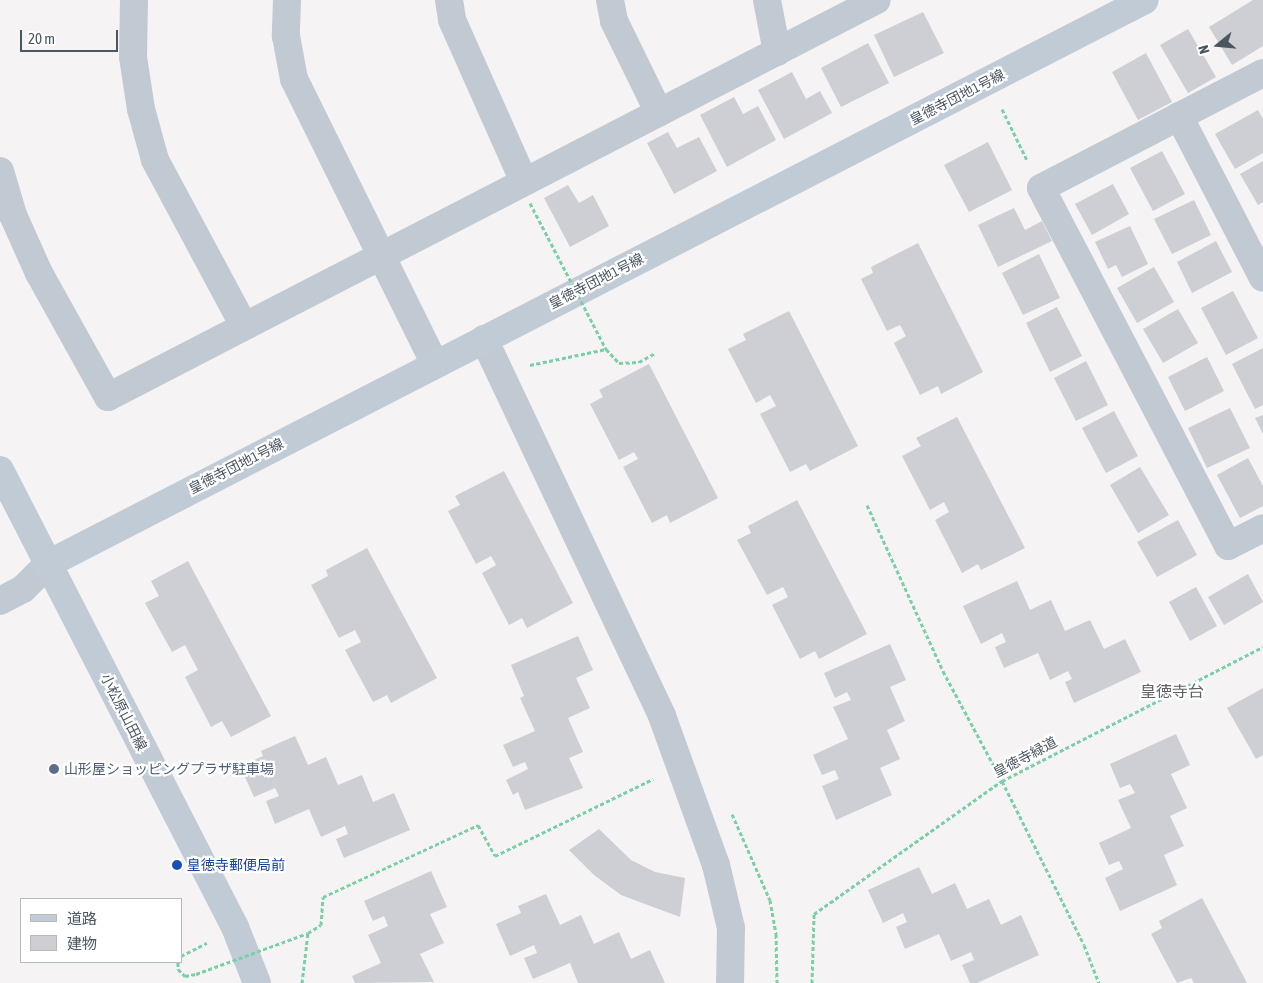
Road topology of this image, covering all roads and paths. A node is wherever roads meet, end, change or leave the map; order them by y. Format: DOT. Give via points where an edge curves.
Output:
graph roads {
  1 [pos="134,0"];
  2 [pos="287,0"];
  3 [pos="449,0"];
  4 [pos="610,0"];
  5 [pos="766,0"];
  6 [pos="877,0"];
  7 [pos="1145,0"];
  8 [pos="777,52"];
  9 [pos="1263,73"];
  10 [pos="1002,109"];
  11 [pos="659,113"];
  12 [pos="1180,116"];
  13 [pos="0,171"];
  14 [pos="1041,188"];
  15 [pos="527,192"];
  16 [pos="382,256"];
  17 [pos="1263,278"];
  18 [pos="244,326"];
  19 [pos="484,339"];
  20 [pos="606,349"];
  21 [pos="655,353"];
  22 [pos="435,364"];
  23 [pos="527,366"];
  24 [pos="0,470"];
  25 [pos="867,505"];
  26 [pos="1263,528"];
  27 [pos="48,564"];
  28 [pos="0,601"];
  29 [pos="1263,647"];
  30 [pos="680,765"];
  31 [pos="1002,781"];
  32 [pos="765,889"];
  33 [pos="308,933"];
  34 [pos="207,943"];
  35 [pos="182,956"];
  36 [pos="178,963"];
  37 [pos="257,983"];
  38 [pos="302,983"];
  39 [pos="730,983"];
  40 [pos="777,983"];
  41 [pos="812,983"];
  42 [pos="1099,983"];
  1 -- 18 [label="street" via="133,57 141,109 155,160"];
  2 -- 16 [label="street" via="286,36 294,79"];
  3 -- 15 [label="street" via="452,20"];
  4 -- 11 [label="street" via="614,21"];
  5 -- 8 [label="street"];
  6 -- 8 [label="street"];
  7 -- 19 [label="street, 皇徳寺団地1号線"];
  8 -- 11 [label="street"];
  9 -- 12 [label="street"];
  10 -- 14 [label="path"];
  11 -- 15 [label="street"];
  12 -- 14 [label="street"];
  12 -- 17 [label="street"];
  13 -- 18 [label="street" via="14,215 39,273 108,397"];
  14 -- 26 [label="street" via="1228,546"];
  15 -- 16 [label="street"];
  15 -- 20 [label="path, bridge"];
  16 -- 18 [label="street"];
  16 -- 22 [label="street"];
  19 -- 22 [label="street, 皇徳寺団地1号線"];
  19 -- 30 [label="street" via="662,716"];
  20 -- 21 [label="path" via="618,363 638,362"];
  20 -- 23 [label="path"];
  22 -- 27 [label="street, 皇徳寺団地1号線"];
  24 -- 27 [label="street, 小松原山田線"];
  25 -- 31 [label="path" via="944,671"];
  27 -- 28 [label="street" via="23,589"];
  27 -- 37 [label="street, 小松原山田線" via="235,927"];
  29 -- 31 [label="path, 皇徳寺緑道"];
  30 -- 33 [label="path" via="495,856 478,825 323,897 321,925"];
  30 -- 39 [label="street" via="716,865 731,928"];
  31 -- 41 [label="path, 皇徳寺緑道" via="814,914"];
  31 -- 42 [label="path"];
  32 -- 40 [label="path" via="776,934"];
  33 -- 36 [label="path, bridge" via="196,974 185,976 178,970"];
  33 -- 38 [label="path"];
  34 -- 35 [label="path"];
}
